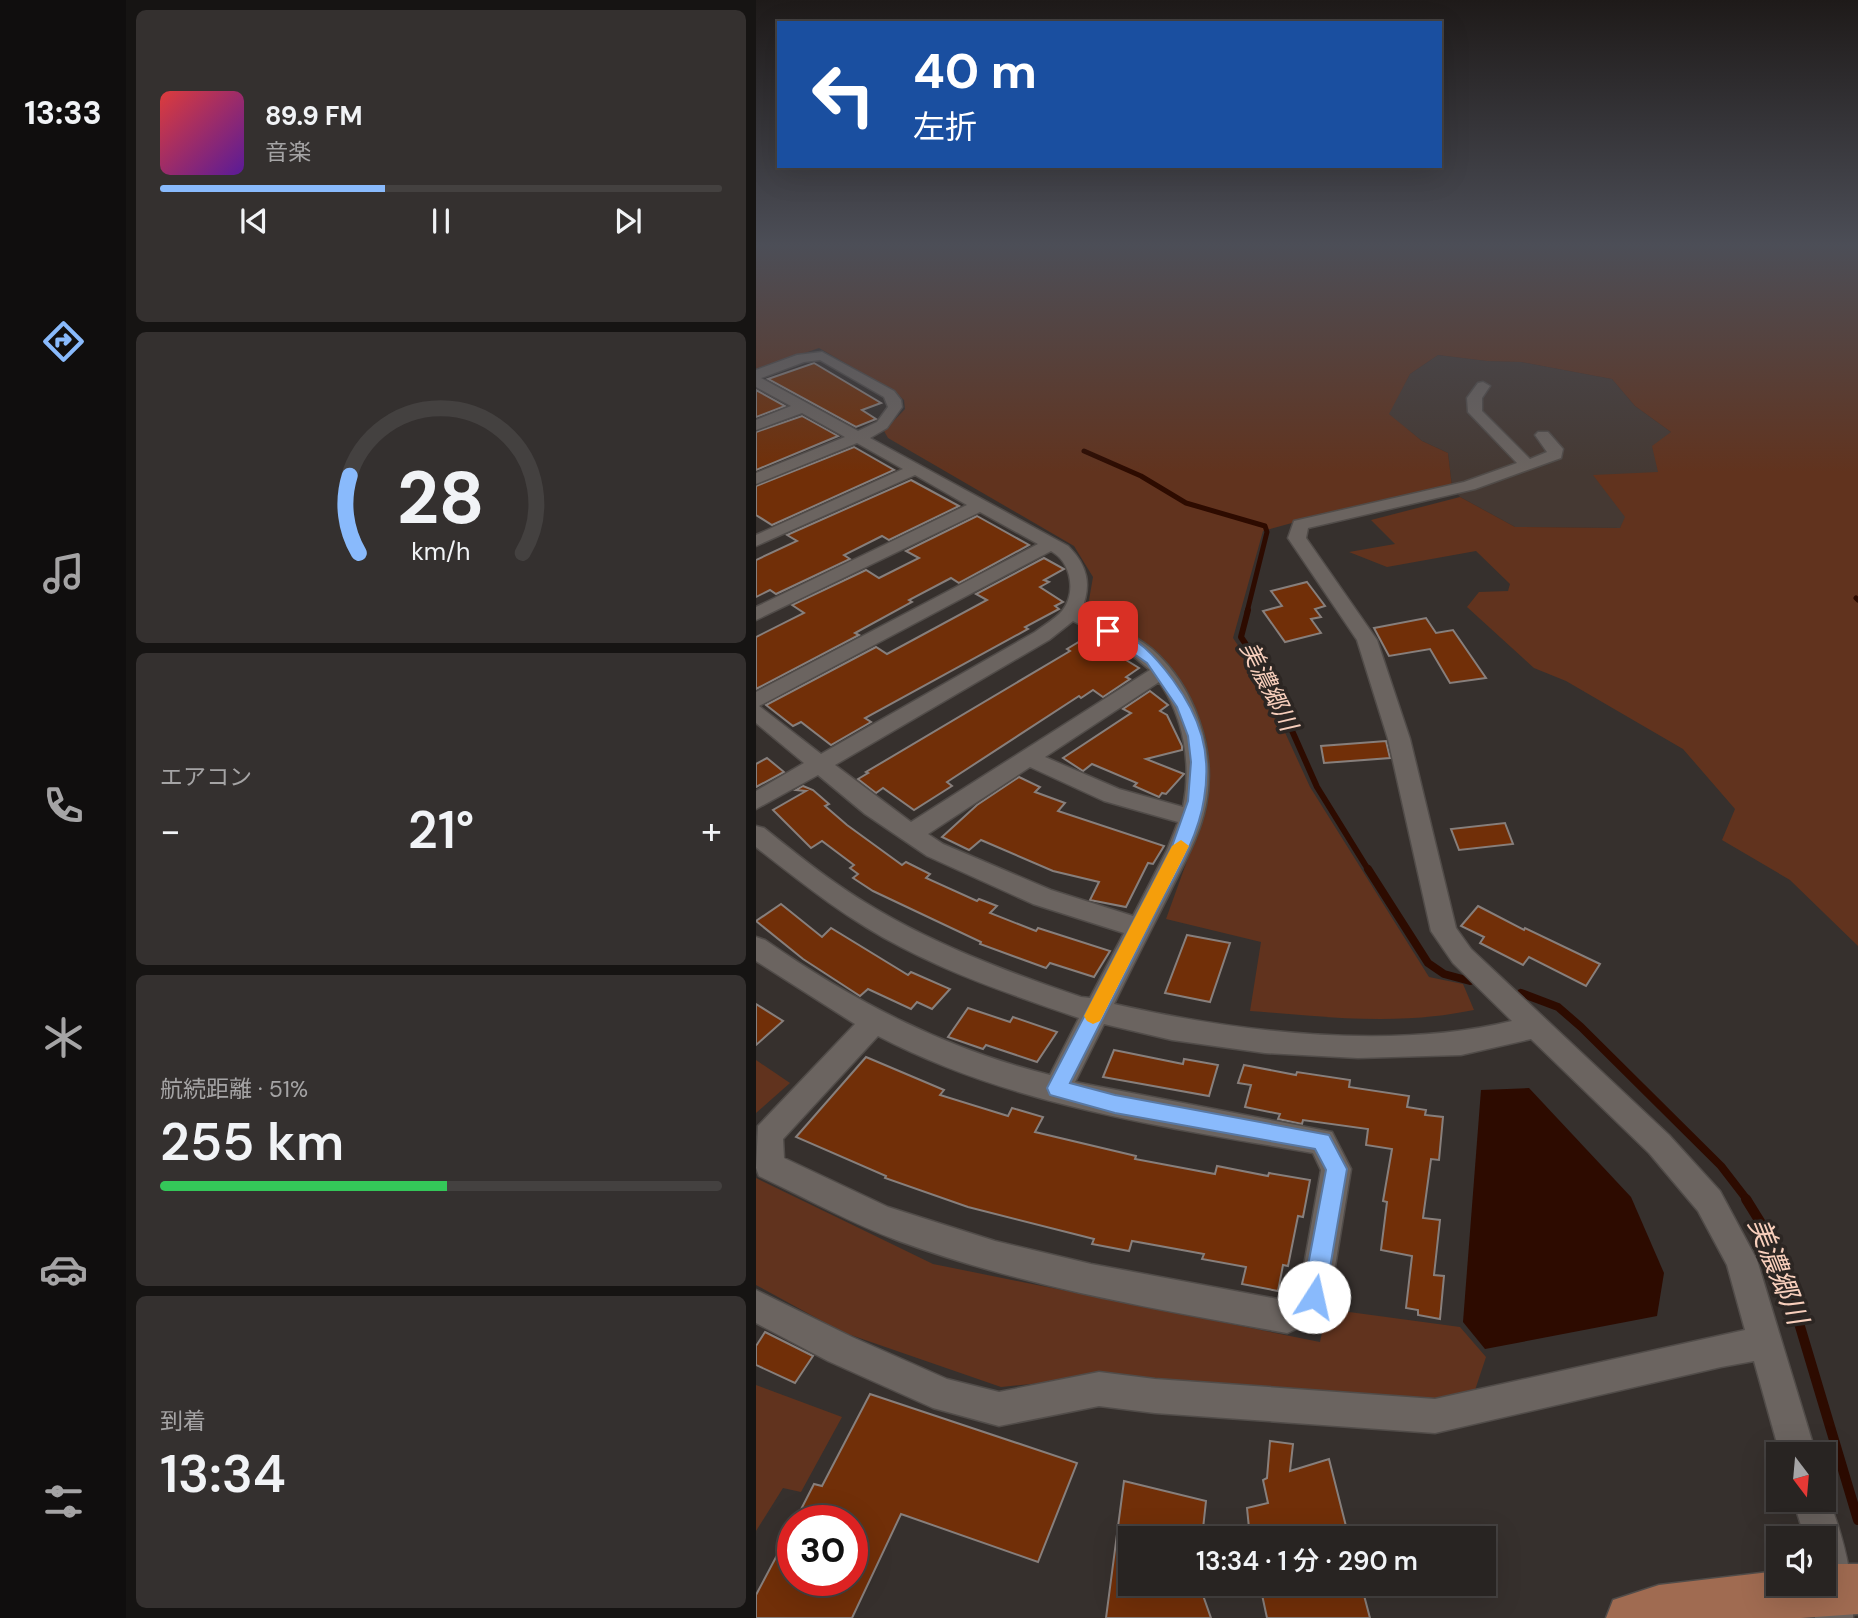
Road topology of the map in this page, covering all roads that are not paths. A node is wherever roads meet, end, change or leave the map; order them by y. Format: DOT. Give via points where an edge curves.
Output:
graph roads {
  1 [pos="756,375"];
  2 [pos="756,381"];
  3 [pos="1483,387"];
  4 [pos="803,407"];
  5 [pos="756,425"];
  6 [pos="1543,435"];
  7 [pos="857,437"];
  8 [pos="1526,464"];
  9 [pos="916,469"];
  10 [pos="756,479"];
  11 [pos="980,505"];
  12 [pos="756,541"];
  13 [pos="1051,544"];
  14 [pos="1071,613"];
  15 [pos="756,614"];
  16 [pos="1161,672"];
  17 [pos="756,700"];
  18 [pos="756,712"];
  19 [pos="1029,758"];
  20 [pos="821,763"];
  21 [pos="756,801"];
  22 [pos="1191,817"];
  23 [pos="756,834"];
  24 [pos="910,834"];
  25 [pos="1139,928"];
  26 [pos="756,947"];
  27 [pos="1095,1012"];
  28 [pos="875,1021"];
  29 [pos="1534,1027"];
  30 [pos="1057,1088"];
  31 [pos="756,1306"];
  32 [pos="1766,1343"];
  33 [pos="1795,1442"];
  34 [pos="1836,1580"];
  35 [pos="1842,1599"];
  36 [pos="1631,1618"];
  1 -- 7 [label="street" via="802,358 822,356 889,394 894,400 892,415"];
  2 -- 4 [label="street"];
  3 -- 8 [label="street" via="1474,396 1475,412"];
  4 -- 5 [label="street"];
  4 -- 7 [label="street"];
  6 -- 8 [label="street" via="1555,455"];
  7 -- 9 [label="street"];
  7 -- 10 [label="street"];
  8 -- 29 [label="street" via="1469,486 1300,525 1297,538 1367,640 1399,739 1444,931 1462,956"];
  9 -- 11 [label="street"];
  9 -- 12 [label="street"];
  11 -- 13 [label="street"];
  11 -- 15 [label="street"];
  13 -- 14 [label="street" via="1074,560 1082,581"];
  13 -- 17 [label="street"];
  14 -- 16 [label="street" via="1126,640"];
  14 -- 20 [label="street" via="1042,636"];
  16 -- 19 [label="street"];
  16 -- 22 [label="street" via="1184,706 1195,736 1199,762"];
  18 -- 20 [label="street"];
  19 -- 22 [label="street" via="1112,795"];
  19 -- 24 [label="street"];
  20 -- 21 [label="street"];
  20 -- 24 [label="street"];
  22 -- 25 [label="street"];
  23 -- 27 [label="street" via="797,871 886,929 1001,983"];
  24 -- 25 [label="street" via="935,850 1042,897"];
  25 -- 27 [label="street"];
  26 -- 28 [label="street"];
  27 -- 29 [label="street" via="1246,1039 1348,1046 1454,1044"];
  27 -- 30 [label="street"];
  28 -- 30 [label="street" via="944,1054"];
  28 -- 30 [label="street" via="768,1135 770,1166 897,1225 1066,1276 1287,1317 1314,1297 1336,1169 1322,1141 1115,1104"];
  29 -- 32 [label="street" via="1659,1144 1709,1201 1741,1260"];
  31 -- 32 [label="street" via="945,1396 999,1409 1099,1389 1435,1416"];
  32 -- 33 [label="street"];
  34 -- 35 [label="street"];
  35 -- 36 [label="main road" via="1659,1610"];
}
